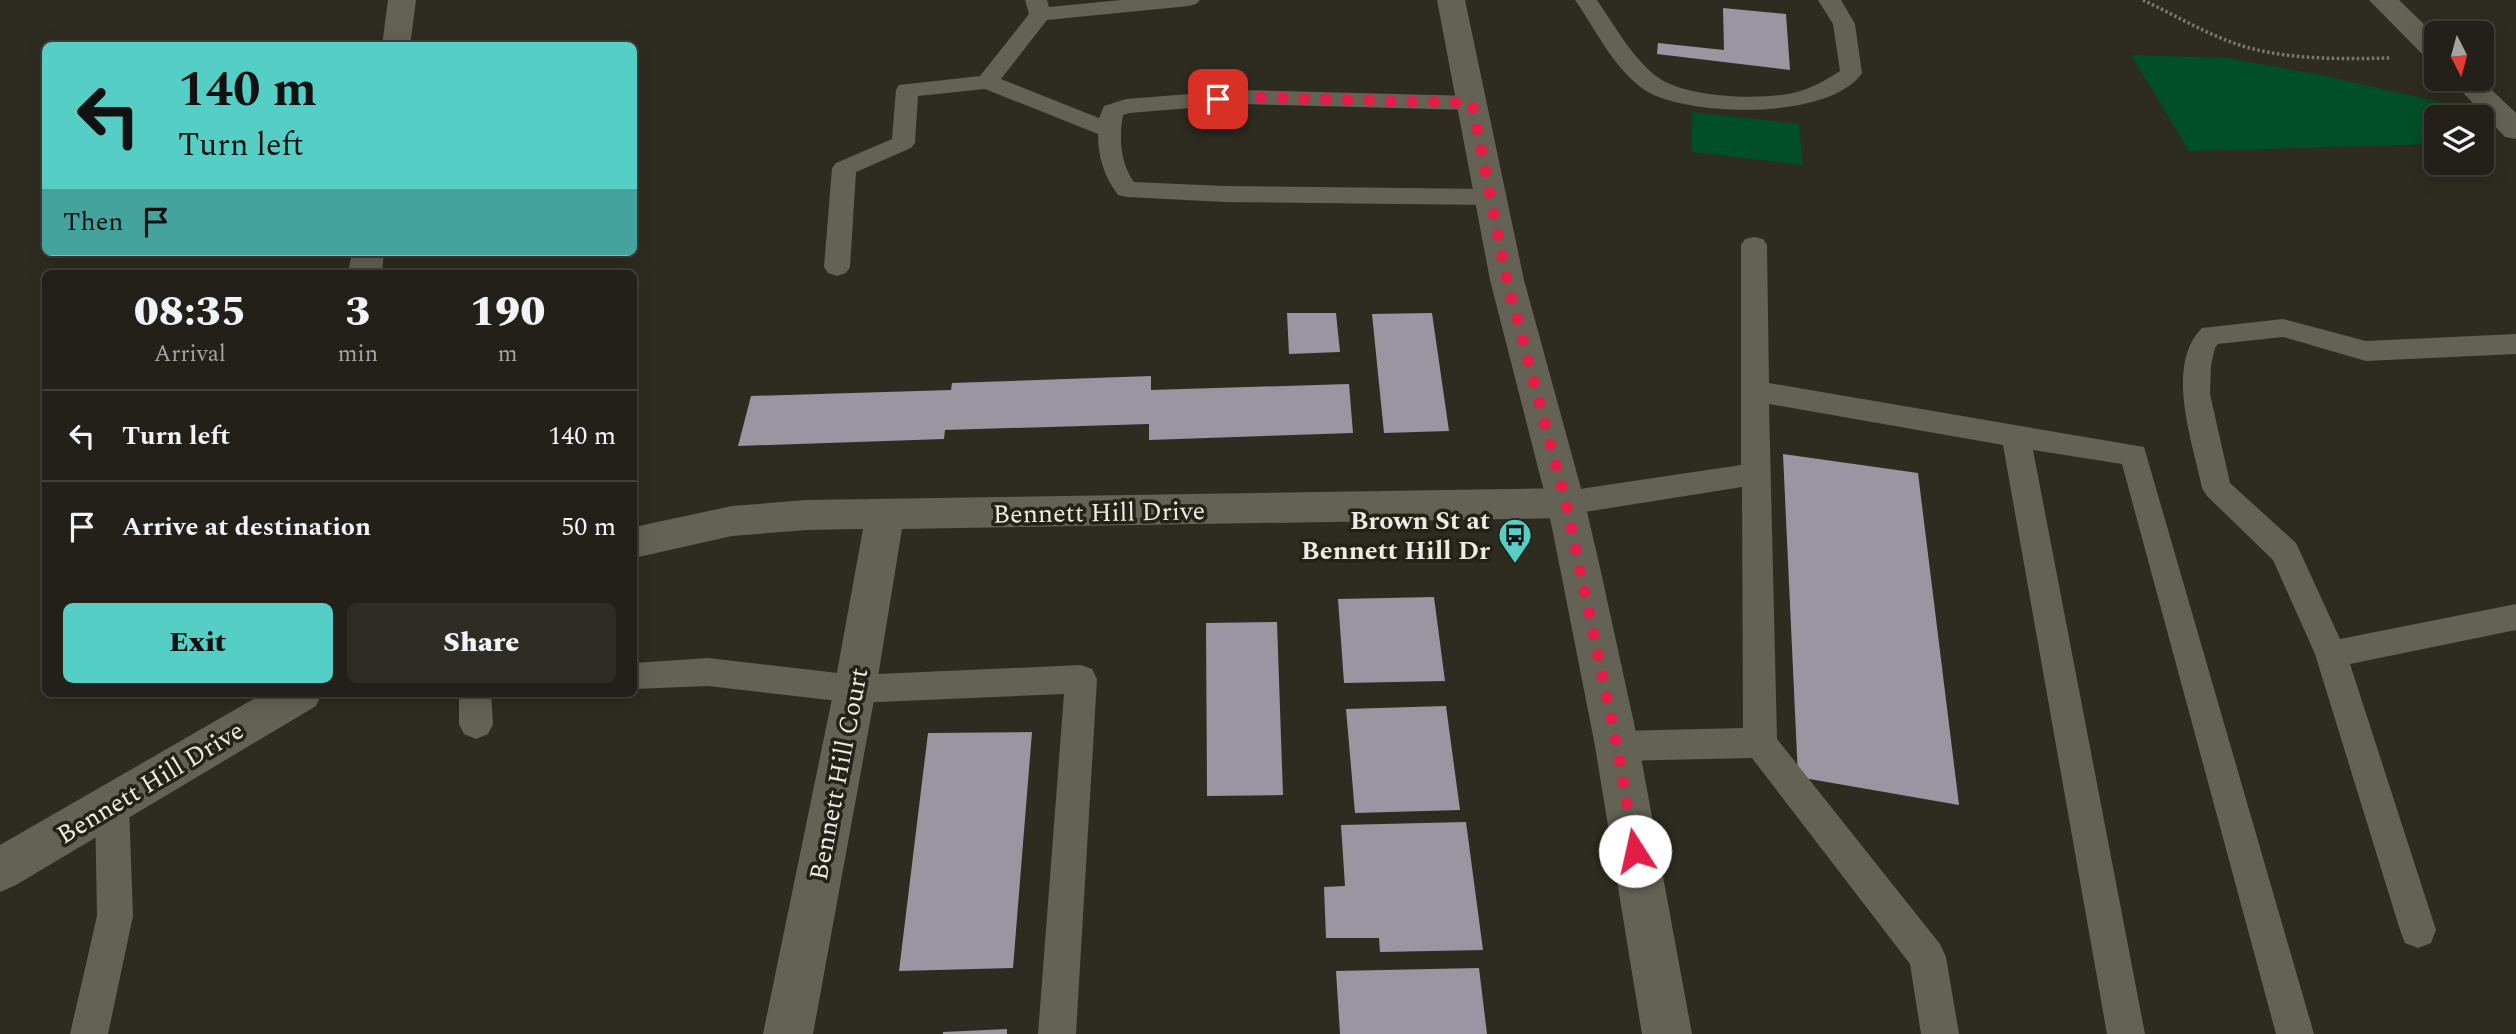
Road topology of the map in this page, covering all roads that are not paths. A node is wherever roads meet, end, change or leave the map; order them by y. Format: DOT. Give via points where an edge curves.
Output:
graph roads {
  1 [pos="402,0"];
  2 [pos="1189,0"];
  3 [pos="1451,0"];
  4 [pos="1586,0"];
  5 [pos="1829,0"];
  6 [pos="2383,0"];
  7 [pos="1038,7"];
  8 [pos="2424,40"];
  9 [pos="397,42"];
  10 [pos="987,82"];
  11 [pos="2476,91"];
  12 [pos="1472,103"];
  13 [pos="2513,124"];
  14 [pos="1107,129"];
  15 [pos="1491,197"];
  16 [pos="1754,245"];
  17 [pos="837,267"];
  18 [pos="2516,344"];
  19 [pos="1755,391"];
  20 [pos="2015,437"];
  21 [pos="1756,474"];
  22 [pos="1566,503"];
  23 [pos="885,514"];
  24 [pos="637,541"];
  25 [pos="2516,617"];
  26 [pos="2331,654"];
  27 [pos="637,676"];
  28 [pos="855,689"];
  29 [pos="294,697"];
  30 [pos="1760,743"];
  31 [pos="1617,746"];
  32 [pos="111,805"];
  33 [pos="0,870"];
  34 [pos="2417,930"];
  35 [pos="89,1034"];
  36 [pos="788,1034"];
  37 [pos="1057,1034"];
  38 [pos="1667,1034"];
  39 [pos="1940,1034"];
  40 [pos="2126,1034"];
  41 [pos="2295,1034"];
  1 -- 9 [label="street"];
  2 -- 7 [label="lane"];
  3 -- 12 [label="street"];
  4 -- 5 [label="lane" via="1640,74 1657,87 1686,97 1755,105 1802,98 1833,87 1851,73 1846,31 1838,8"];
  6 -- 8 [label="street"];
  7 -- 10 [label="lane"];
  10 -- 14 [label="lane"];
  10 -- 17 [label="lane" via="907,90 903,143 845,168"];
  11 -- 13 [label="street"];
  12 -- 14 [label="lane" via="1241,97 1126,106 1112,111"];
  12 -- 15 [label="street"];
  14 -- 15 [label="lane" via="1116,178 1127,189"];
  15 -- 22 [label="street" via="1507,281"];
  16 -- 19 [label="lane"];
  18 -- 26 [label="lane" via="2366,351 2283,328 2211,335 2202,344 2196,394 2217,488 2285,552"];
  19 -- 20 [label="lane"];
  19 -- 21 [label="lane"];
  20 -- 40 [label="lane"];
  20 -- 41 [label="lane" via="2134,455"];
  21 -- 22 [label="lane"];
  21 -- 30 [label="lane"];
  22 -- 23 [label="street, Bennett Hill Drive"];
  22 -- 31 [label="street"];
  23 -- 24 [label="street, Bennett Hill Drive" via="732,522"];
  23 -- 28 [label="street, Bennett Hill Court"];
  25 -- 26 [label="lane"];
  26 -- 34 [label="lane"];
  27 -- 28 [label="lane" via="708,672"];
  28 -- 36 [label="street, Bennett Hill Court"];
  28 -- 37 [label="lane" via="1082,679"];
  29 -- 32 [label="street, Bennett Hill Drive"];
  30 -- 31 [label="lane"];
  30 -- 39 [label="lane" via="1927,957"];
  31 -- 38 [label="street"];
  32 -- 33 [label="street, Bennett Hill Drive"];
  32 -- 35 [label="lane" via="115,916"];
}
